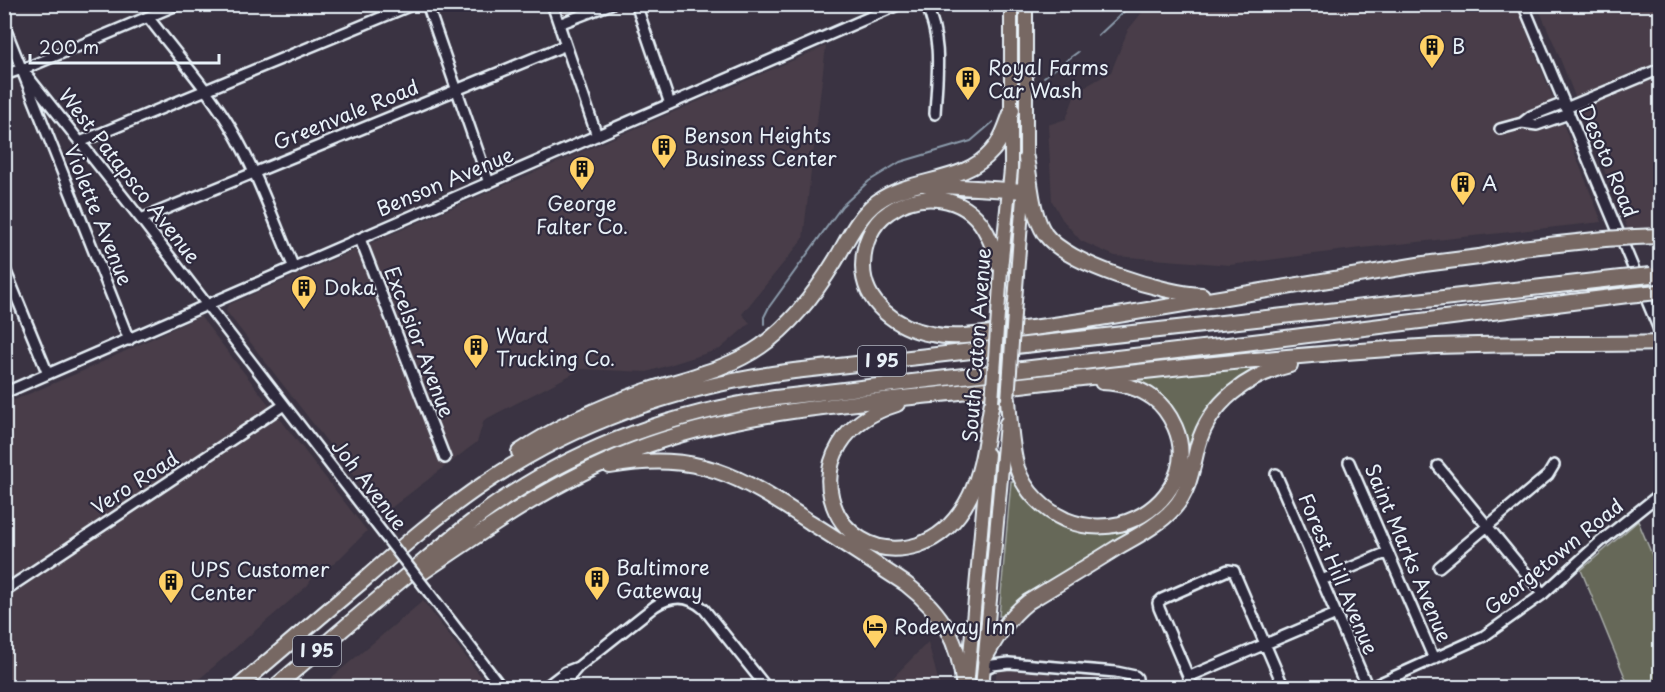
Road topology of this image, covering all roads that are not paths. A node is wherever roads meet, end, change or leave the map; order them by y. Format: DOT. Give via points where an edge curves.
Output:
graph roads {
  1 [pos="178,4"];
  2 [pos="414,4"];
  3 [pos="427,4"];
  4 [pos="552,4"];
  5 [pos="611,4"];
  6 [pos="636,4"];
  7 [pos="900,4"];
  8 [pos="926,4"];
  9 [pos="1011,4"];
  10 [pos="1026,4"];
  11 [pos="1523,4"];
  12 [pos="148,17"];
  13 [pos="559,24"];
  14 [pos="4,25"];
  15 [pos="566,45"];
  16 [pos="22,69"];
  17 [pos="1660,69"];
  18 [pos="4,75"];
  19 [pos="457,89"];
  20 [pos="205,90"];
  21 [pos="670,104"];
  22 [pos="1567,108"];
  23 [pos="1012,110"];
  24 [pos="935,114"];
  25 [pos="1500,129"];
  26 [pos="597,136"];
  27 [pos="80,142"];
  28 [pos="1026,158"];
  29 [pos="254,172"];
  30 [pos="489,183"];
  31 [pos="912,185"];
  32 [pos="1009,190"];
  33 [pos="1024,191"];
  34 [pos="141,219"];
  35 [pos="1660,236"];
  36 [pos="360,239"];
  37 [pos="4,267"];
  38 [pos="294,268"];
  39 [pos="1001,270"];
  40 [pos="1656,274"];
  41 [pos="1263,290"];
  42 [pos="1659,292"];
  43 [pos="207,305"];
  44 [pos="1660,332"];
  45 [pos="129,340"];
  46 [pos="1654,343"];
  47 [pos="1431,347"];
  48 [pos="48,374"];
  49 [pos="1058,381"];
  50 [pos="4,393"];
  51 [pos="933,395"];
  52 [pos="1008,400"];
  53 [pos="992,402"];
  54 [pos="284,405"];
  55 [pos="445,458"];
  56 [pos="1349,462"];
  57 [pos="1438,465"];
  58 [pos="1554,465"];
  59 [pos="1275,474"];
  60 [pos="555,487"];
  61 [pos="1660,494"];
  62 [pos="1486,525"];
  63 [pos="1388,552"];
  64 [pos="381,564"];
  65 [pos="1439,567"];
  66 [pos="1322,580"];
  67 [pos="4,591"];
  68 [pos="1543,594"];
  69 [pos="1336,614"];
  70 [pos="359,615"];
  71 [pos="1265,644"];
  72 [pos="1434,659"];
  73 [pos="985,663"];
  74 [pos="578,667"];
  75 [pos="1191,685"];
  76 [pos="237,687"];
  77 [pos="274,687"];
  78 [pos="502,687"];
  79 [pos="544,687"];
  80 [pos="560,687"];
  81 [pos="767,687"];
  82 [pos="965,687"];
  83 [pos="982,687"];
  84 [pos="1137,687"];
  85 [pos="1284,687"];
  86 [pos="1371,687"];
  1 -- 12 [label="street"];
  2 -- 20 [label="street"];
  3 -- 19 [label="street"];
  4 -- 13 [label="street"];
  5 -- 13 [label="street"];
  6 -- 21 [label="street"];
  7 -- 21 [label="street, Benson Avenue"];
  8 -- 24 [label="street" via="937,35"];
  9 -- 23 [label="main road, South Caton Avenue"];
  10 -- 28 [label="main road, South Caton Avenue"];
  11 -- 22 [label="street, Desoto Road"];
  12 -- 16 [label="street"];
  12 -- 20 [label="street"];
  13 -- 15 [label="street"];
  14 -- 16 [label="street"];
  15 -- 19 [label="street, Greenvale Road"];
  15 -- 26 [label="street"];
  16 -- 18 [label="street"];
  16 -- 27 [label="street, West Patapsco Avenue"];
  16 -- 45 [label="street, Violette Avenue"];
  17 -- 22 [label="street"];
  19 -- 29 [label="street, Greenvale Road"];
  19 -- 30 [label="street"];
  20 -- 27 [label="street"];
  20 -- 29 [label="street"];
  21 -- 26 [label="street, Benson Avenue"];
  22 -- 25 [label="street" via="1531,116"];
  22 -- 44 [label="street, Desoto Road"];
  23 -- 31 [label="highway" via="999,142 984,160 960,172"];
  23 -- 32 [label="main road, South Caton Avenue"];
  26 -- 30 [label="street, Benson Avenue"];
  27 -- 34 [label="street, West Patapsco Avenue"];
  28 -- 33 [label="main road, South Caton Avenue"];
  28 -- 41 [label="highway" via="1040,225 1057,246 1074,257 1175,293 1209,295"];
  29 -- 34 [label="street, Greenvale Road"];
  29 -- 38 [label="street"];
  30 -- 36 [label="street, Benson Avenue"];
  31 -- 32 [label="highway"];
  31 -- 64 [label="highway" via="889,194 866,212 802,309 758,348 713,370 601,408 535,441 469,488"];
  32 -- 33 [label="highway"];
  32 -- 39 [label="main road, South Caton Avenue"];
  33 -- 52 [label="main road, South Caton Avenue, bridge"];
  34 -- 43 [label="street, West Patapsco Avenue"];
  35 -- 41 [label="highway, bridge" via="1521,248"];
  36 -- 38 [label="street, Benson Avenue"];
  36 -- 55 [label="street, Excelsior Avenue"];
  37 -- 48 [label="street"];
  38 -- 43 [label="street, Benson Avenue"];
  39 -- 41 [label="highway" via="980,221 965,208 944,200 920,198 895,207 876,224 864,249 863,272 879,308 915,330 945,336 1083,321"];
  39 -- 53 [label="main road, South Caton Avenue, bridge"];
  40 -- 64 [label="highway, I 95, bridge" via="794,371 704,387 626,411 540,449 472,492"];
  42 -- 70 [label="highway, I 95, bridge" via="775,398 708,410 632,433 532,481 469,524"];
  43 -- 45 [label="street, Benson Avenue"];
  43 -- 54 [label="street, Joh Avenue"];
  45 -- 48 [label="street, Benson Avenue"];
  46 -- 47 [label="highway"];
  47 -- 49 [label="highway"];
  47 -- 73 [label="highway" via="1294,364 1271,369 1236,389 1205,428 1189,483 1173,509 1147,530 1015,612 999,632"];
  48 -- 50 [label="street, Benson Avenue"];
  49 -- 51 [label="highway"];
  49 -- 52 [label="highway" via="1128,386 1154,399 1172,420 1181,447 1177,475 1165,498 1144,515 1116,525 1088,526 1045,508 1023,483 1018,470"];
  51 -- 53 [label="highway" via="893,405 861,421 843,438 831,459 829,490 840,518 850,530 880,547 895,549 925,543 954,520 977,477"];
  51 -- 60 [label="highway" via="721,423 608,460"];
  52 -- 73 [label="main road, South Caton Avenue"];
  53 -- 82 [label="main road, South Caton Avenue"];
  54 -- 67 [label="street, Vero Road"];
  54 -- 78 [label="street, Joh Avenue, bridge"];
  56 -- 63 [label="street, Saint Marks Avenue"];
  57 -- 62 [label="street"];
  58 -- 62 [label="street" via="1548,475"];
  59 -- 66 [label="street, Forest Hill Avenue"];
  60 -- 70 [label="highway"];
  60 -- 82 [label="highway" via="610,466 652,461 698,465 740,479 786,505 922,596 948,628"];
  61 -- 68 [label="street, Georgetown Road"];
  62 -- 65 [label="street"];
  62 -- 68 [label="street"];
  63 -- 66 [label="street"];
  63 -- 72 [label="street, Saint Marks Avenue"];
  64 -- 76 [label="highway, I 95"];
  66 -- 69 [label="street, Forest Hill Avenue"];
  68 -- 72 [label="street, Georgetown Road" via="1484,636"];
  69 -- 71 [label="street"];
  69 -- 86 [label="street, Forest Hill Avenue"];
  70 -- 77 [label="highway, I 95"];
  71 -- 75 [label="street"];
  71 -- 75 [label="street" via="1231,570 1161,598 1158,603"];
  71 -- 85 [label="street"];
  72 -- 86 [label="street, Georgetown Road"];
  73 -- 83 [label="main road, South Caton Avenue"];
  73 -- 84 [label="street" via="1132,674 1137,678"];
  74 -- 79 [label="street"];
  74 -- 80 [label="street"];
  74 -- 81 [label="street" via="664,601 679,597 697,602"];
}
